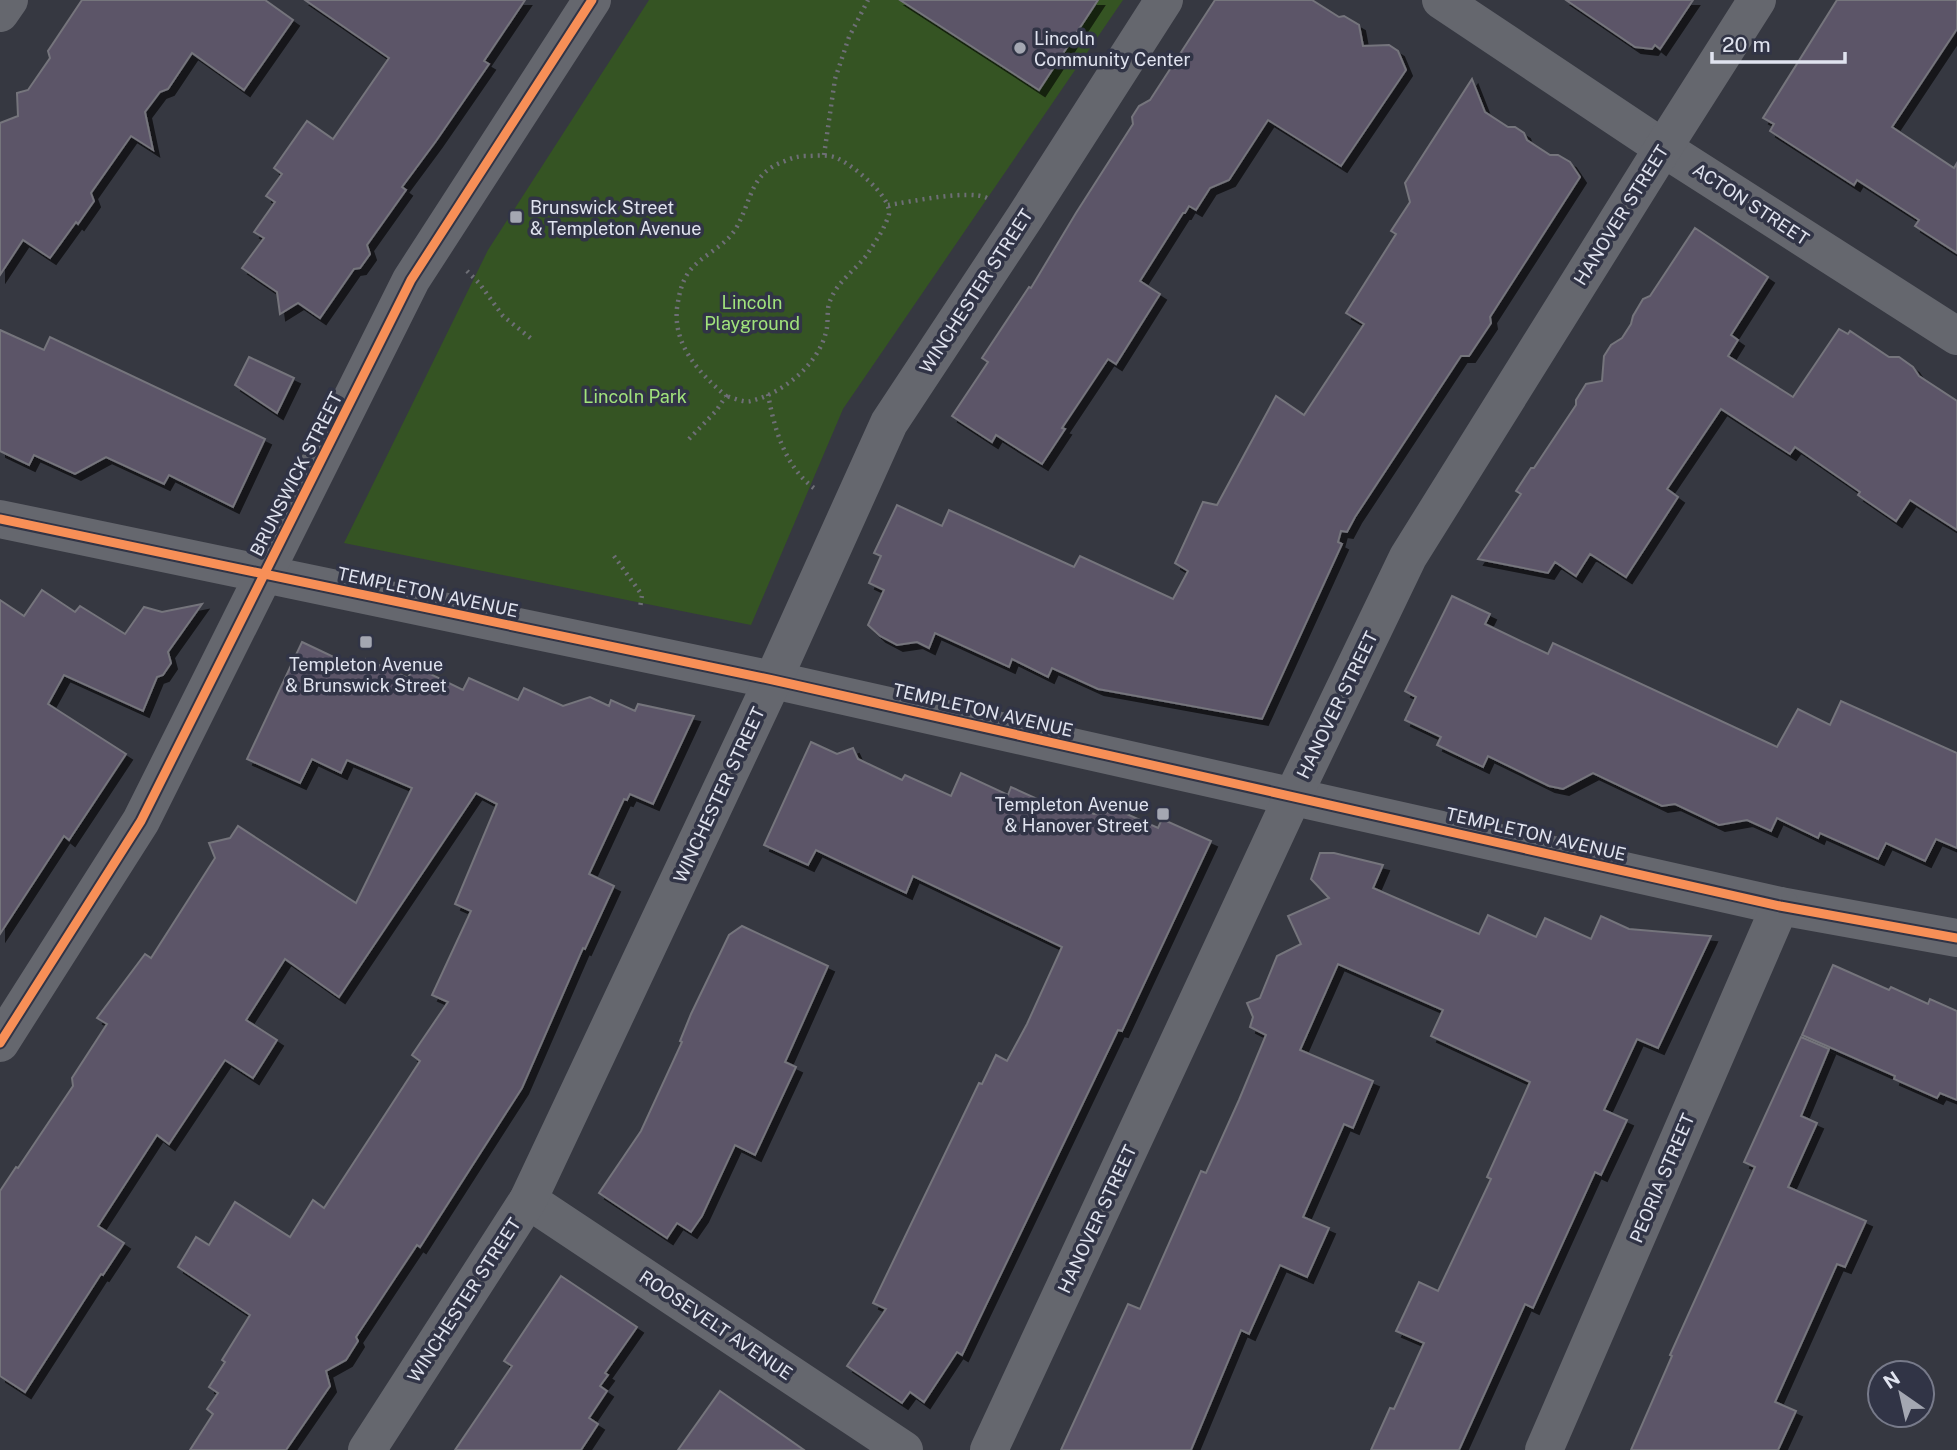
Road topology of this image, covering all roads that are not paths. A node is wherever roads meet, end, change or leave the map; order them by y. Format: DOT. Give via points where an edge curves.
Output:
graph roads {
  1 [pos="9,0"];
  2 [pos="592,0"];
  3 [pos="1164,0"];
  4 [pos="1441,0"];
  5 [pos="1757,0"];
  6 [pos="0,13"];
  7 [pos="1662,148"];
  8 [pos="1957,336"];
  9 [pos="0,519"];
  10 [pos="263,574"];
  11 [pos="774,680"];
  12 [pos="1293,796"];
  13 [pos="1780,906"];
  14 [pos="1957,938"];
  15 [pos="0,1043"];
  16 [pos="528,1200"];
  17 [pos="367,1450"];
  18 [pos="904,1450"];
  19 [pos="989,1450"];
  20 [pos="1544,1450"];
  1 -- 6 [label="street"];
  2 -- 10 [label="street, BRUNSWICK STREET" via="411,280"];
  3 -- 11 [label="street, WINCHESTER STREET" via="889,423"];
  4 -- 7 [label="street, ACTON STREET"];
  5 -- 7 [label="street, HANOVER STREET"];
  7 -- 8 [label="street, ACTON STREET"];
  7 -- 12 [label="street, HANOVER STREET" via="1408,557"];
  9 -- 10 [label="street, TEMPLETON AVENUE"];
  10 -- 11 [label="street, TEMPLETON AVENUE"];
  10 -- 15 [label="street, BRUNSWICK STREET" via="141,821"];
  11 -- 12 [label="street, TEMPLETON AVENUE"];
  11 -- 16 [label="street, WINCHESTER STREET"];
  12 -- 13 [label="street, TEMPLETON AVENUE"];
  12 -- 19 [label="street, HANOVER STREET"];
  13 -- 14 [label="street, TEMPLETON AVENUE"];
  13 -- 20 [label="street, PEORIA STREET"];
  16 -- 17 [label="street, WINCHESTER STREET"];
  16 -- 18 [label="street, ROOSEVELT AVENUE"];
}
